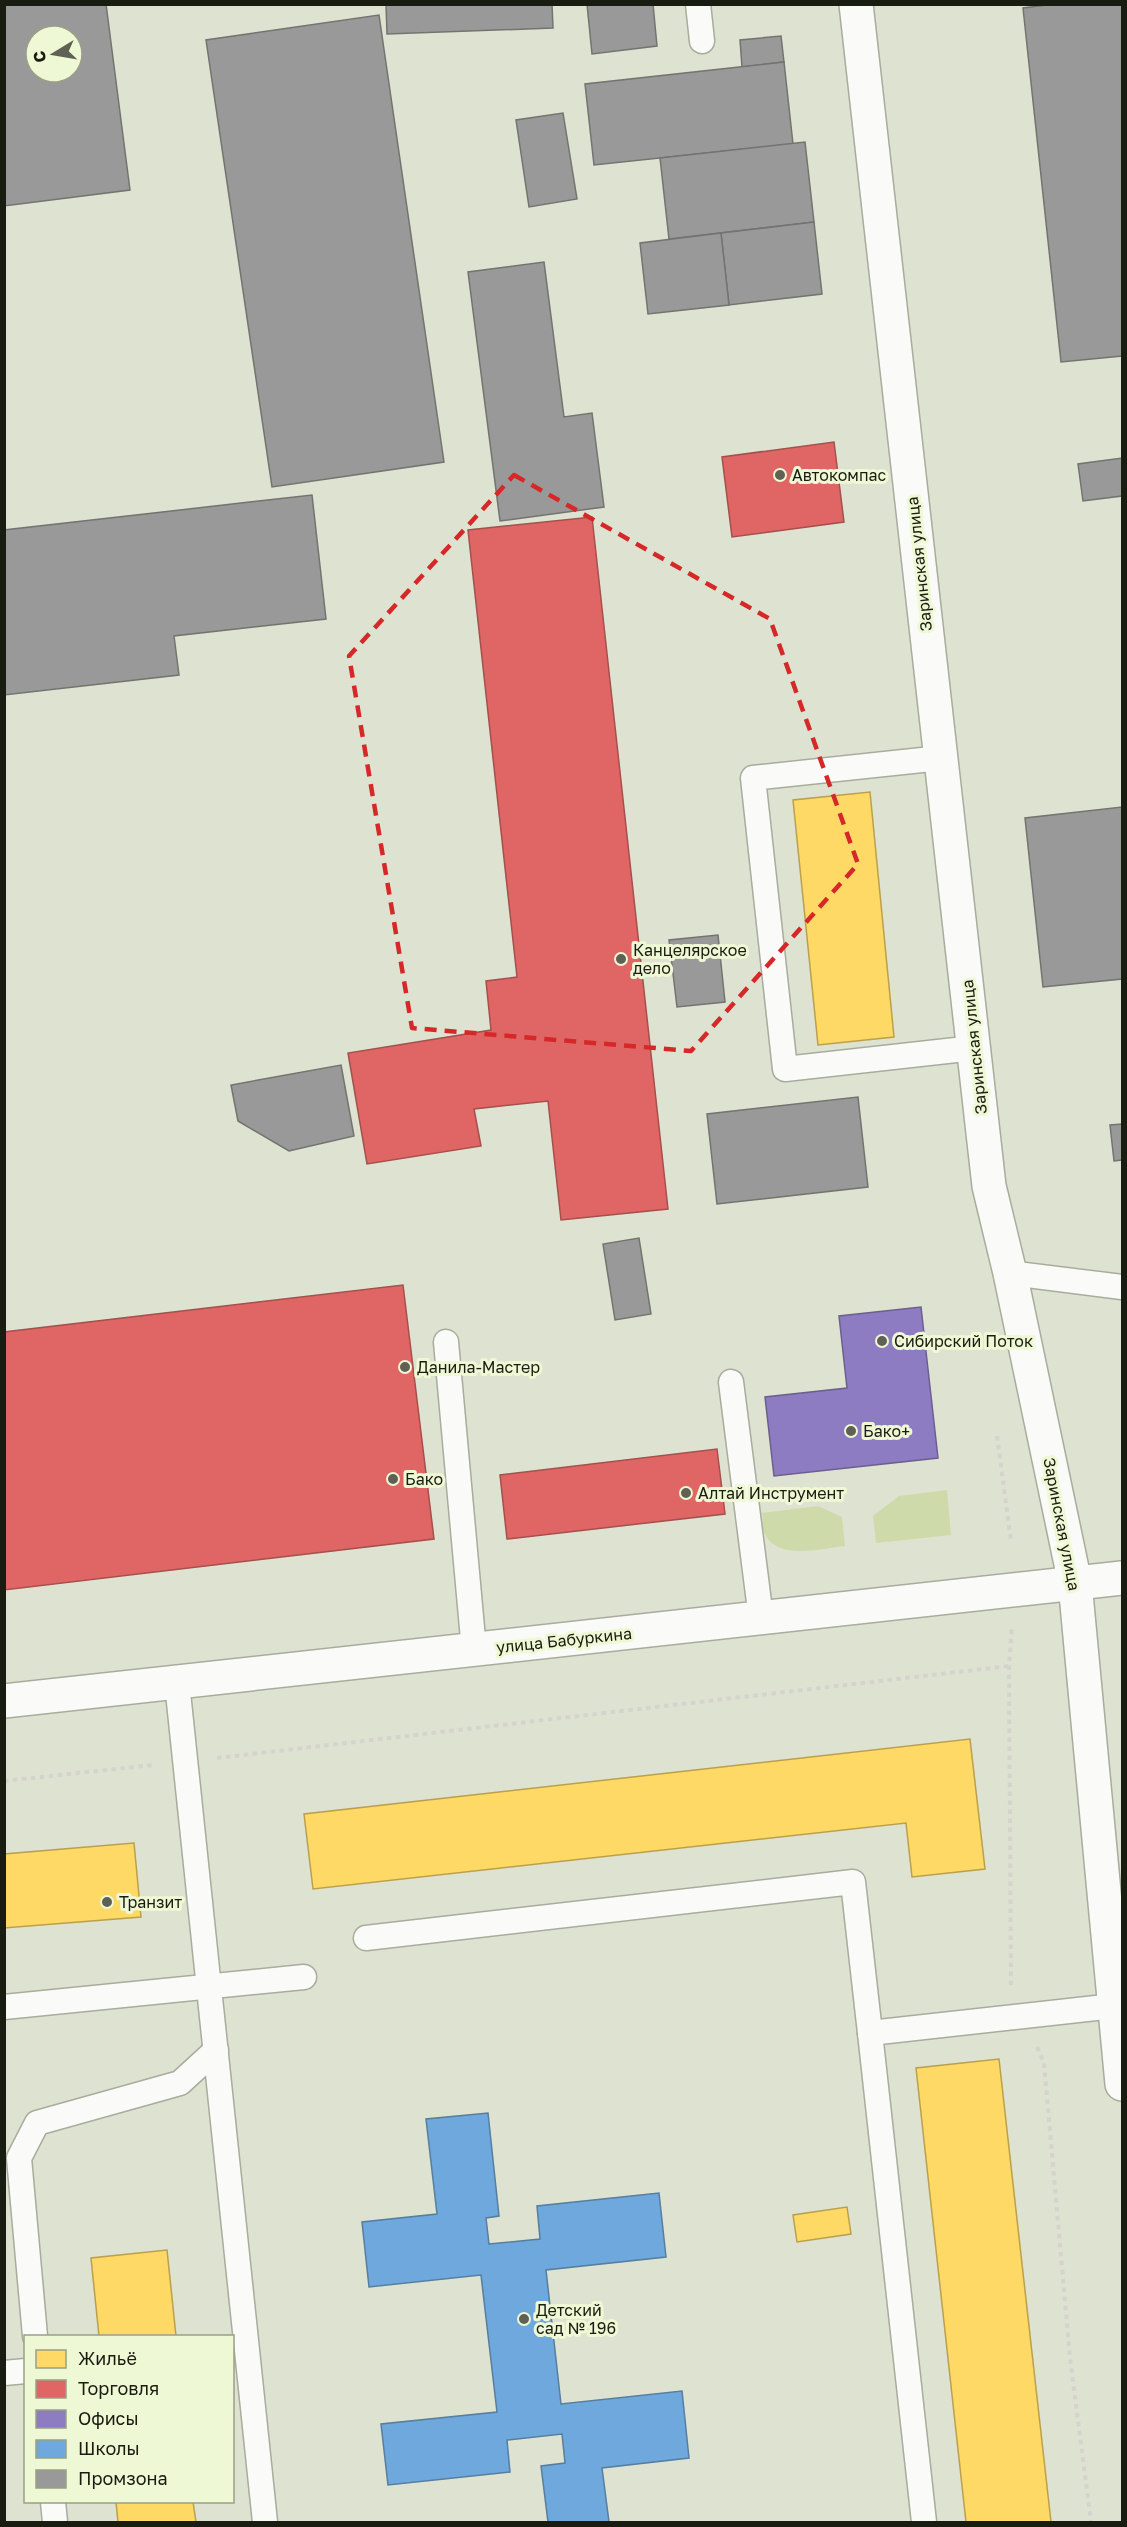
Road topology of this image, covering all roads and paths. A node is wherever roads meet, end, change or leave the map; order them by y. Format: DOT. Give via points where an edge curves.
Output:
graph roads {
  1 [pos="698,4"];
  2 [pos="856,4"];
  3 [pos="702,41"];
  4 [pos="941,758"];
  5 [pos="974,1048"];
  6 [pos="1010,1273"];
  7 [pos="1122,1287"];
  8 [pos="446,1342"];
  9 [pos="731,1382"];
  10 [pos="997,1436"];
  11 [pos="1011,1540"];
  12 [pos="1122,1578"];
  13 [pos="1075,1583"];
  14 [pos="761,1618"];
  15 [pos="1012,1623"];
  16 [pos="474,1650"];
  17 [pos="1009,1666"];
  18 [pos="177,1683"];
  19 [pos="4,1701"];
  20 [pos="185,1761"];
  21 [pos="4,1781"];
  22 [pos="366,1938"];
  23 [pos="304,1977"];
  24 [pos="209,1988"];
  25 [pos="1114,2006"];
  26 [pos="4,2007"];
  27 [pos="1025,2016"];
  28 [pos="870,2033"];
  29 [pos="216,2050"];
  30 [pos="1122,2084"];
  31 [pos="35,2335"];
  32 [pos="24,2371"];
  33 [pos="4,2373"];
  34 [pos="53,2503"];
  35 [pos="55,2523"];
  36 [pos="266,2523"];
  37 [pos="924,2523"];
  38 [pos="1091,2523"];
  1 -- 3 [label="lane"];
  2 -- 4 [label="street, Заринская улица"];
  4 -- 5 [label="street, Заринская улица"];
  4 -- 5 [label="lane" via="753,778 785,1069"];
  5 -- 6 [label="street, Заринская улица" via="989,1186"];
  6 -- 7 [label="lane"];
  6 -- 13 [label="street, Заринская улица"];
  8 -- 16 [label="lane"];
  9 -- 14 [label="lane"];
  10 -- 11 [label="path"];
  12 -- 13 [label="street, улица Бабуркина"];
  13 -- 14 [label="street, улица Бабуркина"];
  13 -- 25 [label="street, Заринская улица"];
  14 -- 16 [label="street, улица Бабуркина"];
  15 -- 17 [label="path"];
  16 -- 18 [label="street, улица Бабуркина"];
  17 -- 20 [label="path"];
  17 -- 27 [label="path" via="1011,1984"];
  18 -- 19 [label="street, улица Бабуркина"];
  18 -- 20 [label="lane"];
  20 -- 21 [label="path"];
  20 -- 24 [label="lane"];
  22 -- 28 [label="lane" via="853,1882"];
  23 -- 24 [label="lane"];
  24 -- 26 [label="lane"];
  24 -- 29 [label="lane"];
  25 -- 27 [label="lane"];
  25 -- 30 [label="street, Заринская улица"];
  27 -- 28 [label="lane"];
  27 -- 38 [label="path" via="1044,2062 1070,2358"];
  28 -- 37 [label="lane"];
  29 -- 31 [label="lane" via="180,2083 37,2123 19,2158"];
  29 -- 36 [label="lane"];
  32 -- 33 [label="lane"];
  34 -- 35 [label="lane"];
}
